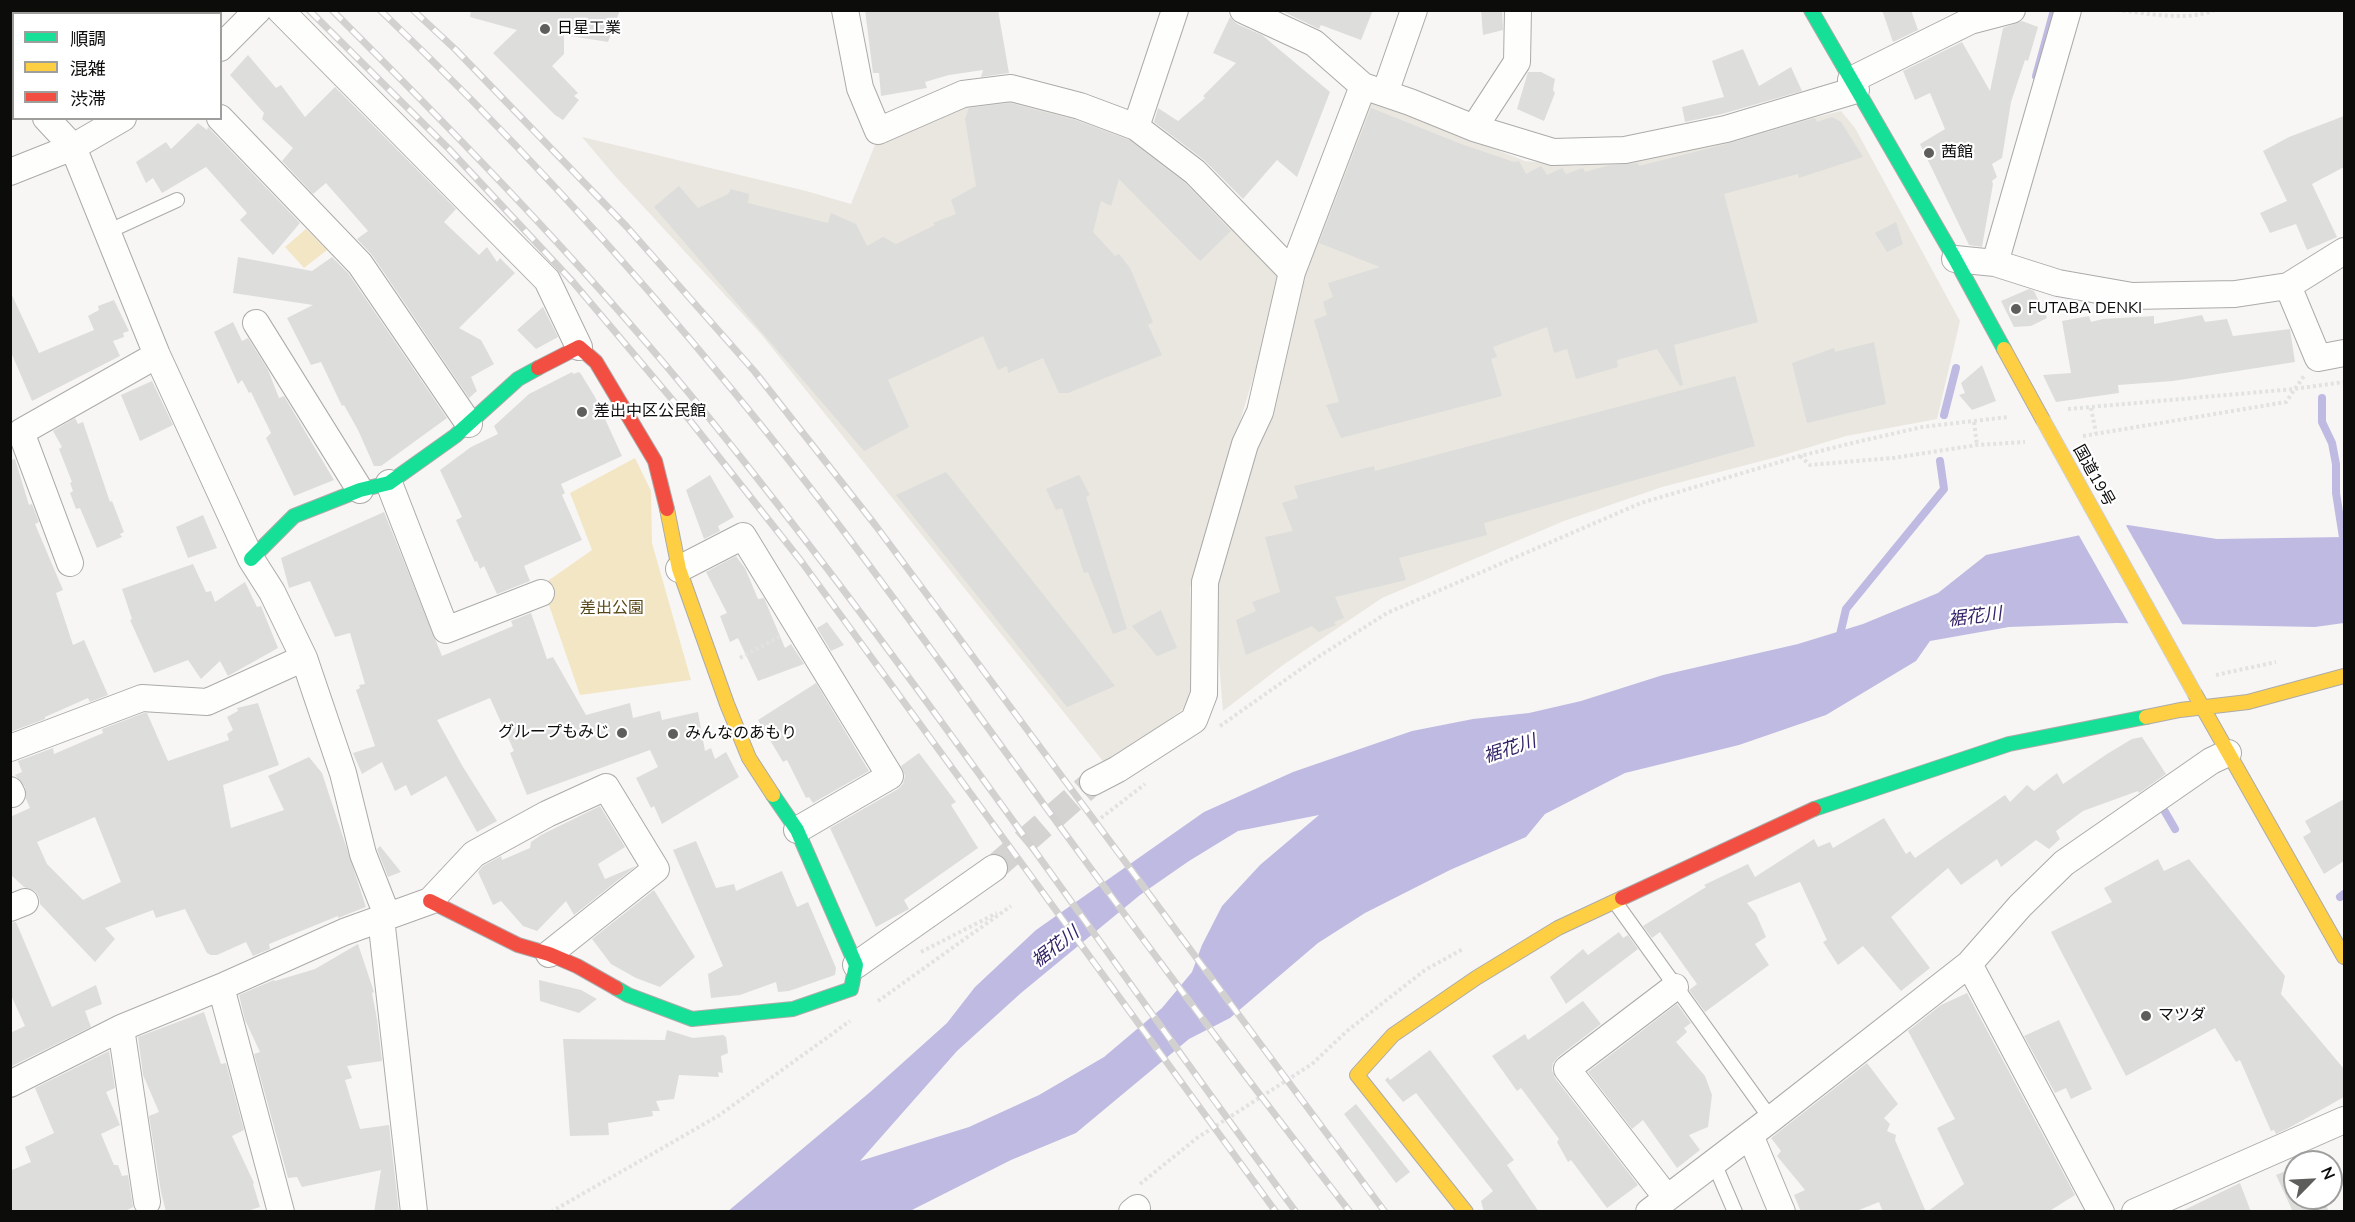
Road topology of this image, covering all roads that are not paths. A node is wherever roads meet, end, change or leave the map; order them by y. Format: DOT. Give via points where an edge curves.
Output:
graph roads {
  1 [pos="258,10"];
  2 [pos="280,10"];
  3 [pos="845,10"];
  4 [pos="1175,10"];
  5 [pos="1244,10"];
  6 [pos="1414,10"];
  7 [pos="1518,10"];
  8 [pos="1811,10"];
  9 [pos="2012,10"];
  10 [pos="2068,11"];
  11 [pos="222,46"];
  12 [pos="1853,85"];
  13 [pos="1374,89"];
  14 [pos="48,120"];
  15 [pos="120,120"];
  16 [pos="222,120"];
  17 [pos="1136,127"];
  18 [pos="1474,128"];
  19 [pos="73,147"];
  20 [pos="10,172"];
  21 [pos="177,201"];
  22 [pos="107,232"];
  23 [pos="2344,251"];
  24 [pos="1956,259"];
  25 [pos="1995,263"];
  26 [pos="1292,272"];
  27 [pos="2288,286"];
  28 [pos="256,323"];
  29 [pos="579,347"];
  30 [pos="2344,353"];
  31 [pos="157,355"];
  32 [pos="469,424"];
  33 [pos="389,483"];
  34 [pos="360,490"];
  35 [pos="251,559"];
  36 [pos="70,563"];
  37 [pos="679,569"];
  38 [pos="541,593"];
  39 [pos="304,658"];
  40 [pos="2344,675"];
  41 [pos="2203,709"];
  42 [pos="10,748"];
  43 [pos="2228,753"];
  44 [pos="1093,782"];
  45 [pos="797,830"];
  46 [pos="994,868"];
  47 [pos="1614,900"];
  48 [pos="430,901"];
  49 [pos="384,916"];
  50 [pos="549,954"];
  51 [pos="2344,957"];
  52 [pos="1969,964"];
  53 [pos="856,965"];
  54 [pos="221,987"];
  55 [pos="1675,987"];
  56 [pos="121,1028"];
  57 [pos="10,1084"];
  58 [pos="1771,1119"];
  59 [pos="2344,1120"];
  60 [pos="1750,1135"];
  61 [pos="1714,1163"];
  62 [pos="147,1202"];
  63 [pos="1658,1205"];
  64 [pos="281,1212"];
  65 [pos="414,1212"];
  66 [pos="1466,1212"];
  67 [pos="1735,1212"];
  68 [pos="1782,1212"];
  69 [pos="2101,1212"];
  70 [pos="2135,1212"];
  1 -- 11 [label="street"];
  2 -- 29 [label="street" via="547,280"];
  3 -- 17 [label="street" via="860,88 878,130 963,94 1011,88 1080,106"];
  4 -- 17 [label="street"];
  5 -- 13 [label="street" via="1314,43"];
  6 -- 13 [label="street"];
  7 -- 18 [label="street" via="1517,62"];
  8 -- 12 [label="main road, 国道19号"];
  9 -- 12 [label="street" via="1970,21"];
  10 -- 25 [label="street"];
  12 -- 18 [label="street" via="1726,129 1625,150 1553,152"];
  12 -- 24 [label="main road, 国道19号"];
  13 -- 18 [label="street"];
  13 -- 26 [label="street"];
  14 -- 19 [label="street"];
  15 -- 19 [label="street"];
  16 -- 32 [label="street" via="360,264"];
  17 -- 26 [label="street" via="1195,172"];
  19 -- 20 [label="street"];
  19 -- 22 [label="street"];
  21 -- 22 [label="lane"];
  22 -- 31 [label="street"];
  23 -- 27 [label="street"];
  24 -- 25 [label="street"];
  24 -- 41 [label="main road, 国道19号, bridge"];
  25 -- 27 [label="street" via="2058,283 2132,296 2235,294"];
  26 -- 44 [label="street" via="1260,412 1245,444 1205,582 1204,694 1194,720"];
  27 -- 30 [label="street" via="2318,358"];
  28 -- 34 [label="street"];
  29 -- 32 [label="main road" via="518,379"];
  29 -- 37 [label="main road" via="596,362 655,460"];
  31 -- 35 [label="street"];
  31 -- 36 [label="street" via="21,432"];
  32 -- 33 [label="main road"];
  33 -- 34 [label="main road"];
  33 -- 38 [label="street" via="446,630"];
  34 -- 35 [label="main road" via="294,516"];
  35 -- 39 [label="street"];
  37 -- 45 [label="main road" via="749,758"];
  37 -- 45 [label="street" via="743,536 890,776"];
  39 -- 42 [label="street" via="207,702 142,698"];
  39 -- 49 [label="street" via="343,773 363,854"];
  40 -- 41 [label="main road" via="2248,702"];
  41 -- 43 [label="main road, 国道19号"];
  41 -- 47 [label="main road" via="2180,710 2009,744 1811,810"];
  43 -- 51 [label="main road, 国道19号"];
  43 -- 52 [label="street" via="2064,863"];
  45 -- 53 [label="main road"];
  46 -- 53 [label="street"];
  47 -- 55 [label="lane"];
  47 -- 66 [label="main road" via="1558,928 1476,978 1393,1035 1357,1075"];
  48 -- 49 [label="street"];
  48 -- 50 [label="main road" via="518,945"];
  48 -- 50 [label="street" via="474,854 606,787 656,868"];
  49 -- 54 [label="street"];
  49 -- 65 [label="street"];
  50 -- 53 [label="main road" via="628,995 692,1019 793,1009 851,989"];
  52 -- 58 [label="street"];
  52 -- 69 [label="street"];
  54 -- 56 [label="street"];
  54 -- 64 [label="street"];
  55 -- 58 [label="lane"];
  55 -- 63 [label="street" via="1567,1069"];
  56 -- 57 [label="street"];
  56 -- 62 [label="street"];
  58 -- 60 [label="street"];
  59 -- 70 [label="street"];
  60 -- 61 [label="street"];
  60 -- 68 [label="street"];
  61 -- 63 [label="street"];
  61 -- 67 [label="lane"];
}
